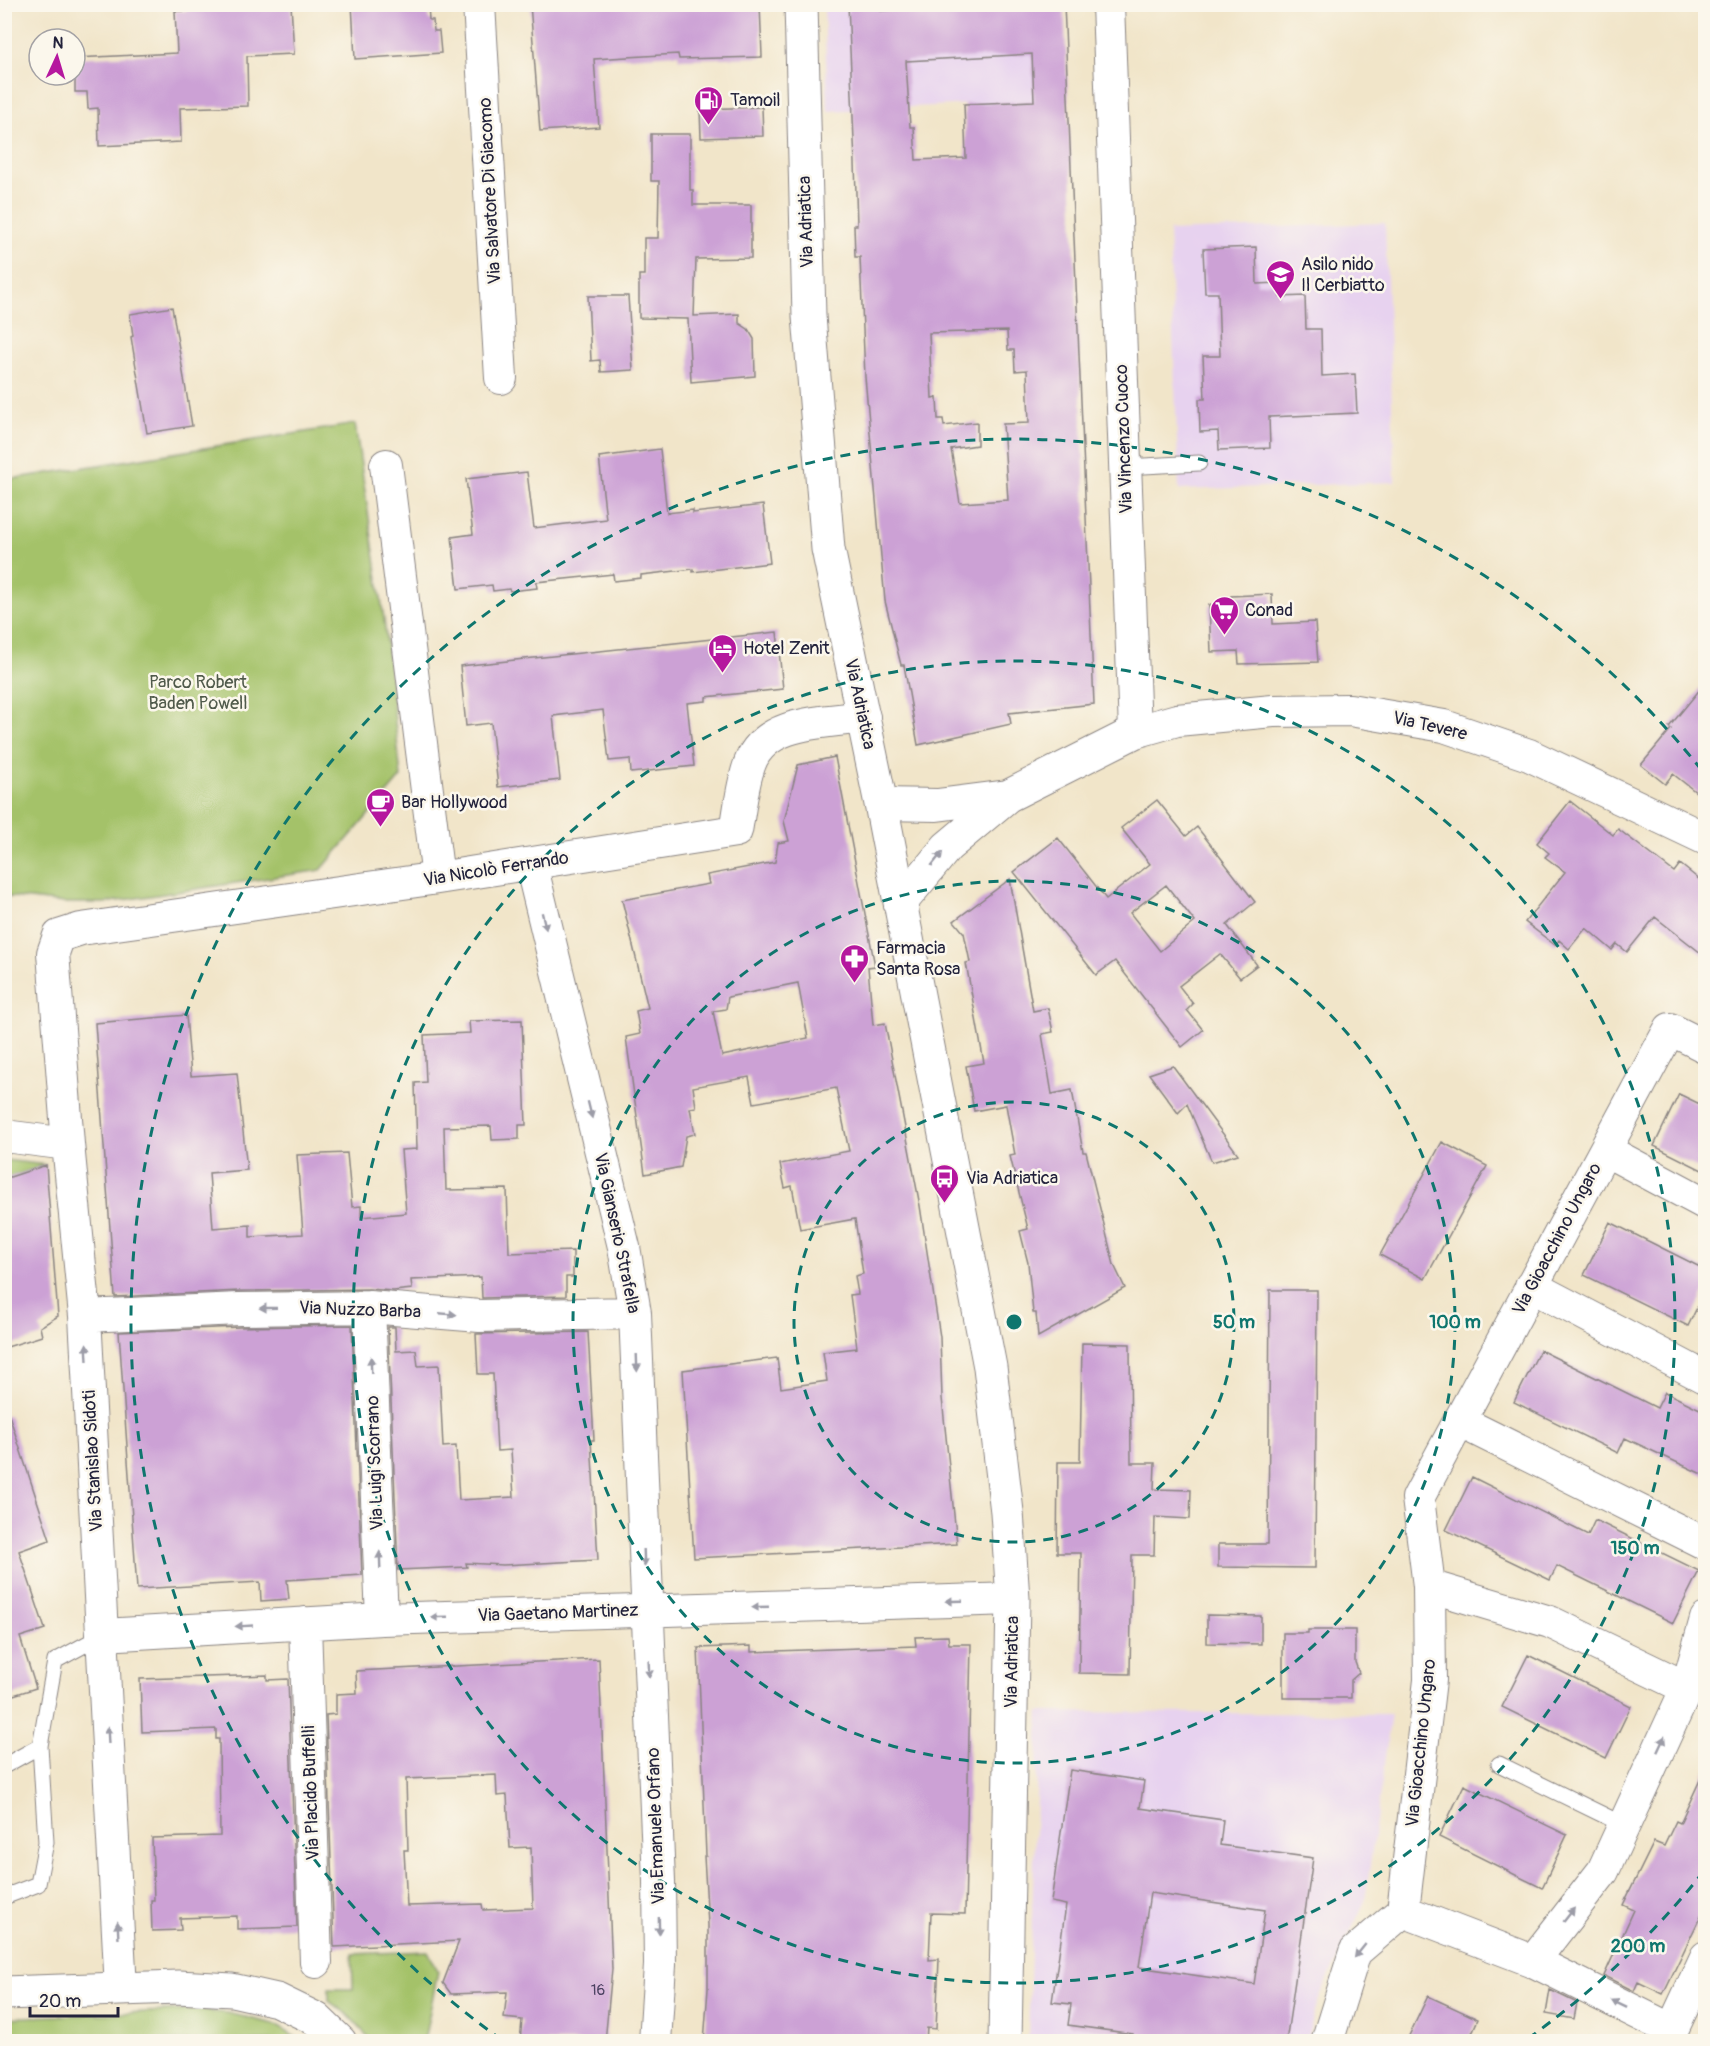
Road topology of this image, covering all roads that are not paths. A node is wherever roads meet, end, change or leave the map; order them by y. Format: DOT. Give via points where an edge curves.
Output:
graph roads {
  1 [pos="479,4"];
  2 [pos="801,4"];
  3 [pos="1108,4"];
  4 [pos="501,378"];
  5 [pos="1199,463"];
  6 [pos="386,465"];
  7 [pos="1126,466"];
  8 [pos="864,717"];
  9 [pos="1135,732"];
  10 [pos="1008,796"];
  11 [pos="881,804"];
  12 [pos="1706,839"];
  13 [pos="531,864"];
  14 [pos="438,878"];
  15 [pos="900,904"];
  16 [pos="59,936"];
  17 [pos="1706,1047"];
  18 [pos="4,1136"];
  19 [pos="68,1144"];
  20 [pos="1605,1150"];
  21 [pos="1706,1204"];
  22 [pos="1532,1286"];
  23 [pos="369,1307"];
  24 [pos="635,1313"];
  25 [pos="85,1316"];
  26 [pos="1706,1378"];
  27 [pos="1459,1420"];
  28 [pos="1706,1544"];
  29 [pos="1429,1586"];
  30 [pos="1013,1599"];
  31 [pos="646,1610"];
  32 [pos="382,1619"];
  33 [pos="305,1623"];
  34 [pos="1705,1623"];
  35 [pos="103,1635"];
  36 [pos="1687,1688"];
  37 [pos="40,1746"];
  38 [pos="1499,1764"];
  39 [pos="4,1766"];
  40 [pos="1624,1825"];
  41 [pos="4,1897"];
  42 [pos="1402,1911"];
  43 [pos="1706,1957"];
  44 [pos="1533,1961"];
  45 [pos="316,1962"];
  46 [pos="121,1989"];
  47 [pos="4,1993"];
  48 [pos="1675,2036"];
  49 [pos="340,2042"];
  50 [pos="655,2042"];
  51 [pos="1005,2042"];
  52 [pos="1327,2042"];
  1 -- 4 [label="street, Via Salvatore Di Giacomo"];
  2 -- 8 [label="street, Via Adriatica" via="809,316 828,549"];
  3 -- 7 [label="street, Via Vincenzo Cuoco"];
  5 -- 7 [label="lane"];
  6 -- 14 [label="street"];
  7 -- 9 [label="street, Via Vincenzo Cuoco"];
  8 -- 11 [label="street, Via Adriatica"];
  8 -- 13 [label="street, Via Nicolò Ferrando" via="795,727 760,744 750,763 736,831"];
  9 -- 10 [label="street"];
  9 -- 12 [label="street, Via Tevere" via="1177,720 1273,711 1350,710 1444,726 1529,755"];
  10 -- 11 [label="street" via="937,805"];
  15 -- 10 [label="street, one-way" via="947,847"];
  11 -- 15 [label="street, Via Adriatica"];
  13 -- 14 [label="street, Via Nicolò Ferrando"];
  13 -- 24 [label="street, Via Gianserio Strafella, one-way" via="624,1247"];
  14 -- 16 [label="street, Via Nicolò Ferrando"];
  15 -- 30 [label="street, Via Adriatica" via="990,1367"];
  16 -- 19 [label="street, Via Stanislao Sidoti" via="53,953"];
  17 -- 20 [label="street, Via Gioacchino Ungaro" via="1670,1029"];
  18 -- 19 [label="street"];
  19 -- 25 [label="street, Via Stanislao Sidoti"];
  20 -- 21 [label="street"];
  20 -- 22 [label="street, Via Gioacchino Ungaro"];
  22 -- 26 [label="street"];
  22 -- 27 [label="street, Via Gioacchino Ungaro"];
  23 -- 24 [label="street, Via Nuzzo Barba, one-way" via="480,1316"];
  23 -- 25 [label="street, Via Nuzzo Barba, one-way"];
  32 -- 23 [label="street, Via Luigi Scorrano, one-way"];
  24 -- 31 [label="street, Via Gianserio Strafella, one-way"];
  35 -- 25 [label="street, Via Stanislao Sidoti, one-way"];
  27 -- 28 [label="street"];
  27 -- 29 [label="street, Via Gioacchino Ungaro" via="1418,1498"];
  29 -- 36 [label="street" via="1550,1622"];
  29 -- 42 [label="street, Via Gioacchino Ungaro" via="1430,1680"];
  30 -- 31 [label="street, Via Gaetano Martinez, one-way"];
  30 -- 51 [label="street, Via Adriatica"];
  31 -- 32 [label="street, Via Gaetano Martinez, one-way"];
  31 -- 50 [label="street, Via Emanuele Orfano, one-way" via="659,1881 660,1965"];
  32 -- 33 [label="street, Via Gaetano Martinez"];
  33 -- 35 [label="street, Via Gaetano Martinez, one-way"];
  33 -- 45 [label="street, Via Placido Buffelli"];
  34 -- 36 [label="street"];
  35 -- 37 [label="lane" via="55,1661"];
  46 -- 35 [label="street, Via Stanislao Sidoti, one-way"];
  40 -- 36 [label="street, one-way"];
  37 -- 39 [label="lane"];
  37 -- 41 [label="lane" via="46,1842 38,1884"];
  38 -- 40 [label="lane"];
  44 -- 40 [label="street, one-way" via="1603,1871"];
  42 -- 44 [label="street"];
  42 -- 52 [label="street, one-way" via="1355,1952"];
  43 -- 48 [label="street"];
  48 -- 44 [label="street, one-way"];
  46 -- 47 [label="street"];
  46 -- 49 [label="street" via="232,1990 278,2000 316,2019"];
}
